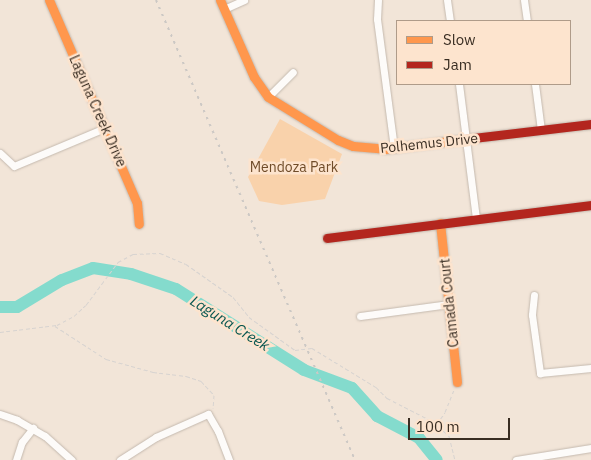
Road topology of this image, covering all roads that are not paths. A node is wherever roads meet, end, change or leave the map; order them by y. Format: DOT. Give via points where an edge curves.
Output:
graph roads {
  1 [pos="49,0"];
  2 [pos="220,0"];
  3 [pos="244,0"];
  4 [pos="378,0"];
  5 [pos="447,0"];
  6 [pos="524,0"];
  7 [pos="224,9"];
  8 [pos="450,20"];
  9 [pos="527,20"];
  10 [pos="293,72"];
  11 [pos="458,85"];
  12 [pos="535,85"];
  13 [pos="268,96"];
  14 [pos="591,124"];
  15 [pos="105,128"];
  16 [pos="541,130"];
  17 [pos="466,139"];
  18 [pos="394,149"];
  19 [pos="0,152"];
  20 [pos="591,205"];
  21 [pos="476,219"];
  22 [pos="440,223"];
  23 [pos="139,224"];
  24 [pos="327,238"];
  25 [pos="534,295"];
  26 [pos="449,304"];
  27 [pos="360,316"];
  28 [pos="591,368"];
  29 [pos="457,382"];
  30 [pos="0,414"];
  31 [pos="33,428"];
  32 [pos="591,448"];
  33 [pos="16,460"];
  34 [pos="72,460"];
  35 [pos="120,460"];
  36 [pos="229,460"];
  37 [pos="516,460"];
  1 -- 15 [label="street, Laguna Creek Drive"];
  2 -- 7 [label="street, Polhemus Drive"];
  3 -- 7 [label="street"];
  4 -- 18 [label="street" via="377,19"];
  5 -- 8 [label="street"];
  6 -- 9 [label="street"];
  7 -- 13 [label="street, Polhemus Drive" via="254,77"];
  10 -- 13 [label="street"];
  11 -- 17 [label="street"];
  12 -- 16 [label="street"];
  13 -- 18 [label="street, Polhemus Drive" via="346,143 369,149"];
  14 -- 16 [label="street, Polhemus Drive"];
  15 -- 19 [label="street" via="14,166"];
  15 -- 23 [label="street, Laguna Creek Drive" via="137,203"];
  16 -- 17 [label="street, Polhemus Drive"];
  17 -- 18 [label="street, Polhemus Drive"];
  17 -- 21 [label="street"];
  20 -- 21 [label="street"];
  21 -- 22 [label="street"];
  22 -- 24 [label="street"];
  22 -- 26 [label="street, Camada Court"];
  25 -- 28 [label="street" via="532,315 540,373"];
  26 -- 27 [label="street"];
  26 -- 29 [label="street, Camada Court"];
  30 -- 31 [label="street"];
  31 -- 33 [label="street" via="22,442"];
  31 -- 34 [label="street"];
  32 -- 37 [label="street"];
  35 -- 36 [label="street" via="156,436 208,414"];
}
